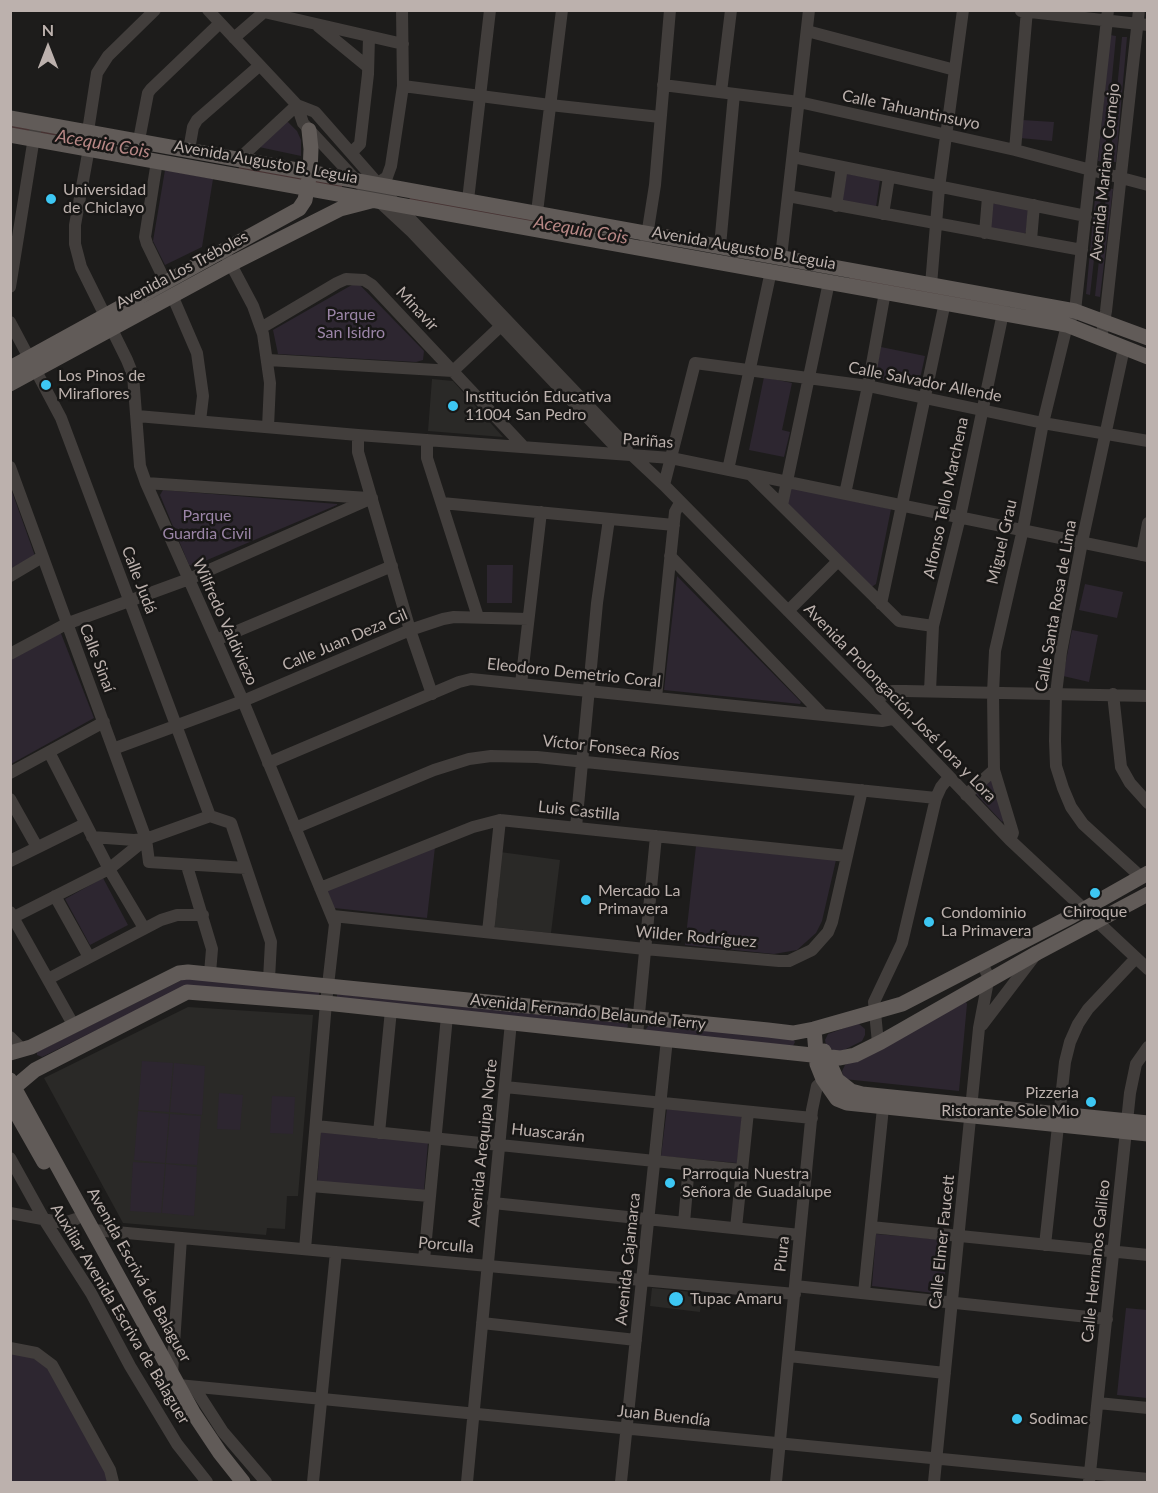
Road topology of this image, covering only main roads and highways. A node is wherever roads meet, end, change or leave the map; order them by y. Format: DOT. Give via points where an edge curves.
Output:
graph roads {
  1 [pos="10,118"];
  2 [pos="309,130"];
  3 [pos="35,131"];
  4 [pos="10,135"];
  5 [pos="309,180"];
  6 [pos="376,200"];
  7 [pos="646,241"];
  8 [pos="1071,318"];
  9 [pos="107,322"];
  10 [pos="1148,338"];
  11 [pos="1148,357"];
  12 [pos="32,364"];
  13 [pos="10,368"];
  14 [pos="10,384"];
  15 [pos="1144,875"];
  16 [pos="1148,894"];
  17 [pos="814,1029"];
  18 [pos="18,1051"];
  19 [pos="821,1056"];
  20 [pos="30,1074"];
  21 [pos="12,1090"];
  22 [pos="1148,1123"];
  23 [pos="1127,1126"];
  24 [pos="1148,1134"];
  25 [pos="230,1482"];
  26 [pos="243,1482"];
  1 -- 3 [label="main road, Avenida Augusto B. Leguia"];
  2 -- 5 [label="main road"];
  3 -- 4 [label="main road, Avenida Augusto B. Leguia"];
  3 -- 5 [label="main road, Avenida Augusto B. Leguia" via="89,148 157,161"];
  3 -- 5 [label="main road, Avenida Augusto B. Leguia" via="88,131 139,140 239,159"];
  5 -- 6 [label="main road, Avenida Augusto B. Leguia"];
  5 -- 7 [label="main road, Avenida Augusto B. Leguia" via="356,179 537,212"];
  5 -- 9 [label="main road, Avenida Los Tréboles" via="305,200 298,209 165,281"];
  6 -- 7 [label="main road, Avenida Augusto B. Leguia"];
  6 -- 9 [label="main road, Avenida Los Tréboles" via="340,209 172,296"];
  7 -- 8 [label="main road, Avenida Augusto B. Leguia" via="771,272 1003,313"];
  7 -- 8 [label="main road, Avenida Augusto B. Leguia" via="720,246 781,257 931,285"];
  8 -- 10 [label="main road, Avenida Augusto B. Leguia" via="1105,321"];
  8 -- 11 [label="main road, Avenida Augusto B. Leguia"];
  9 -- 12 [label="main road, Avenida Los Tréboles"];
  12 -- 13 [label="main road, Avenida Los Tréboles"];
  12 -- 14 [label="main road, Avenida Los Tréboles"];
  15 -- 17 [label="main road, Avenida Fernando Belaunde Terry" via="902,1004"];
  16 -- 19 [label="main road, Avenida Fernando Belaunde Terry" via="855,1055"];
  17 -- 18 [label="main road, Avenida Fernando Belaunde Terry" via="793,1033 188,972"];
  17 -- 19 [label="main road"];
  18 -- 20 [label="main road" via="22,1066"];
  19 -- 20 [label="main road, Avenida Fernando Belaunde Terry" via="326,1003 187,993"];
  19 -- 23 [label="main road" via="828,1076 851,1091 884,1102"];
  20 -- 21 [label="main road, Avenida Fernando Belaunde Terry"];
  21 -- 25 [label="main road, Avenida Escrivá de Balaguer" via="76,1219 184,1417"];
  21 -- 26 [label="main road, Avenida Escrivá de Balaguer"];
  22 -- 23 [label="main road"];
  23 -- 24 [label="main road"];
}
